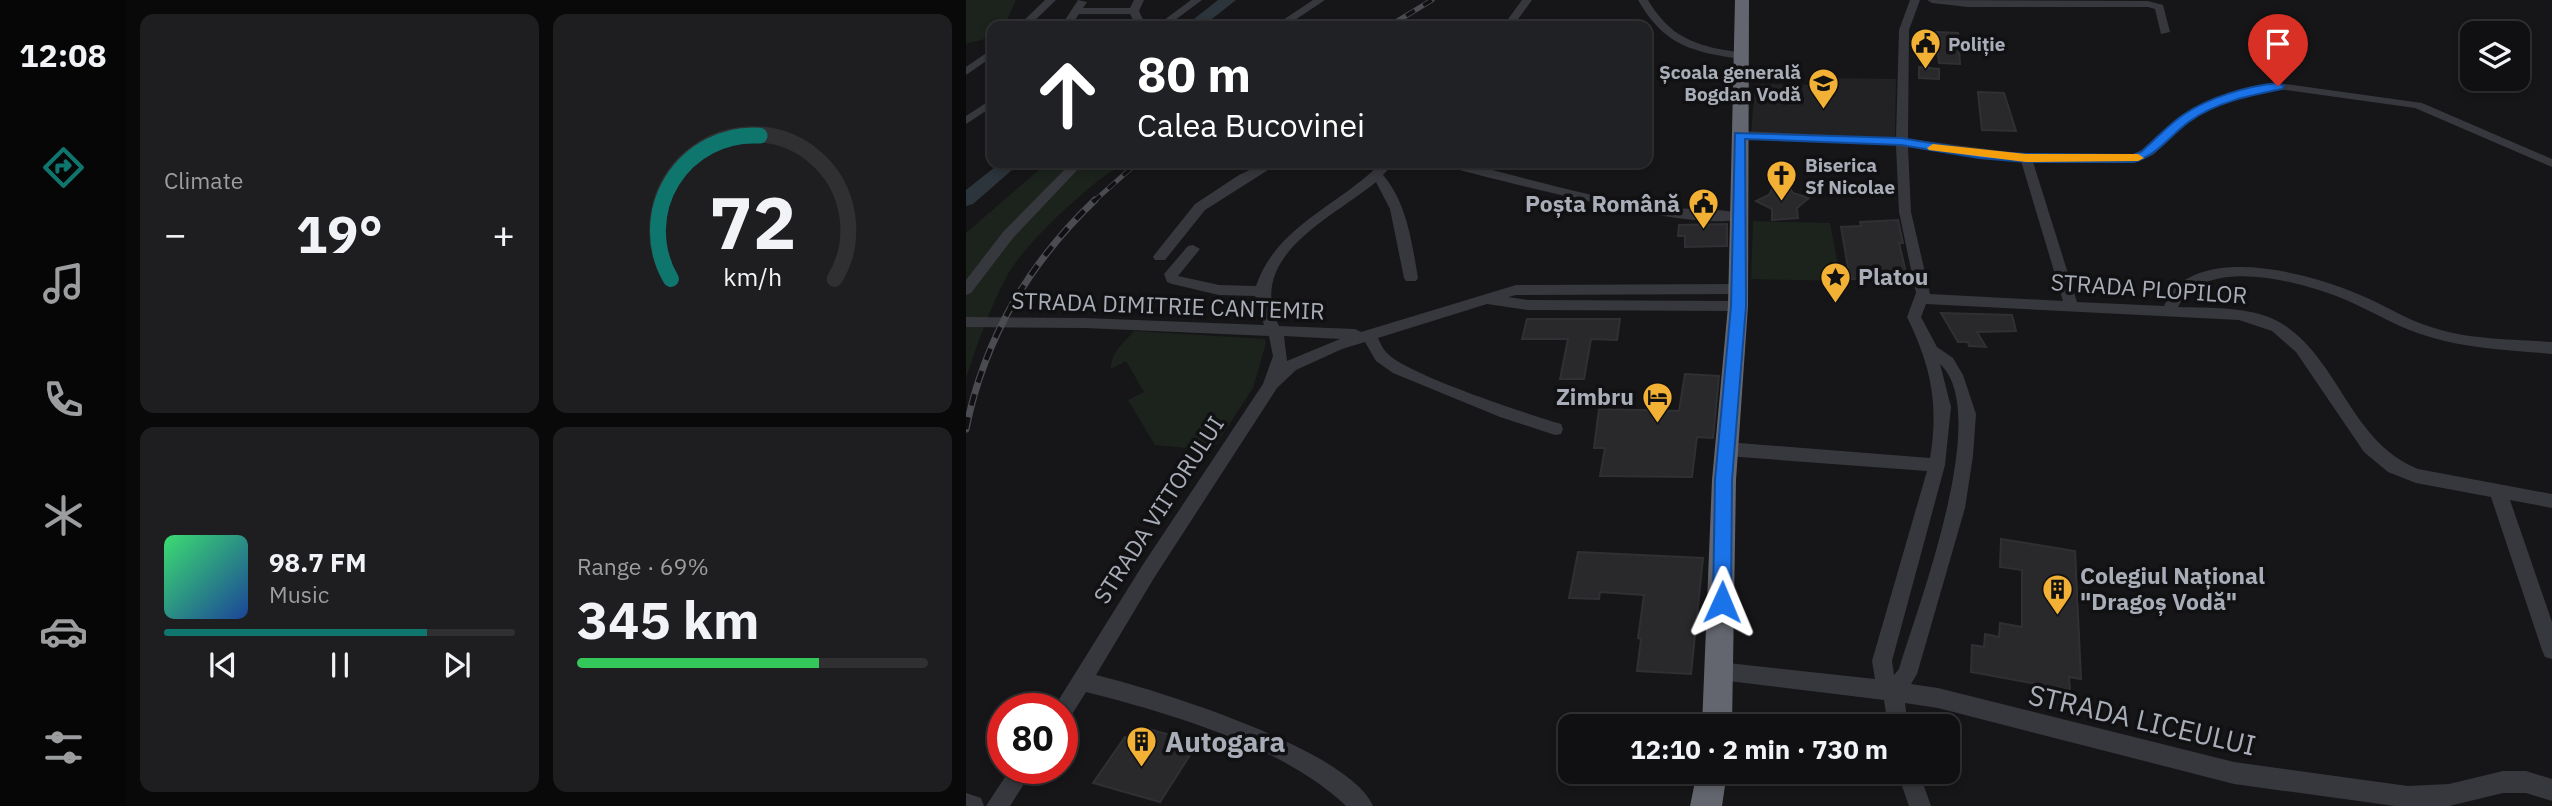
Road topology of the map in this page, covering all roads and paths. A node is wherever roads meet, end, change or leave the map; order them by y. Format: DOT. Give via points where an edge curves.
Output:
graph roads {
  1 [pos="1051,0"];
  2 [pos="1083,0"];
  3 [pos="1139,0"];
  4 [pos="1197,0"];
  5 [pos="1320,0"];
  6 [pos="1527,0"];
  7 [pos="1539,0"];
  8 [pos="1643,0"];
  9 [pos="1742,0"];
  10 [pos="1915,0"];
  11 [pos="1933,0"];
  12 [pos="1077,11"];
  13 [pos="1134,11"];
  14 [pos="1028,21"];
  15 [pos="1070,21"];
  16 [pos="1139,21"];
  17 [pos="1168,21"];
  18 [pos="1287,21"];
  19 [pos="1512,21"];
  20 [pos="1524,21"];
  21 [pos="2165,32"];
  22 [pos="987,56"];
  23 [pos="1741,56"];
  24 [pos="966,72"];
  25 [pos="987,106"];
  26 [pos="966,121"];
  27 [pos="1739,135"];
  28 [pos="1901,142"];
  29 [pos="2026,158"];
  30 [pos="2552,163"];
  31 [pos="1073,168"];
  32 [pos="1263,168"];
  33 [pos="1384,168"];
  34 [pos="1468,168"];
  35 [pos="1377,176"];
  36 [pos="1738,216"];
  37 [pos="1193,248"];
  38 [pos="1160,257"];
  39 [pos="1411,278"];
  40 [pos="966,290"];
  41 [pos="1262,291"];
  42 [pos="1739,298"];
  43 [pos="1922,299"];
  44 [pos="2070,307"];
  45 [pos="2168,312"];
  46 [pos="966,322"];
  47 [pos="1274,331"];
  48 [pos="1368,334"];
  49 [pos="2552,348"];
  50 [pos="1931,351"];
  51 [pos="1270,387"];
  52 [pos="1555,429"];
  53 [pos="1726,449"];
  54 [pos="1937,465"];
  55 [pos="2498,491"];
  56 [pos="2552,502"];
  57 [pos="2552,650"];
  58 [pos="1719,672"];
  59 [pos="1082,681"];
  60 [pos="1893,692"];
  61 [pos="1074,693"];
  62 [pos="1717,714"];
  63 [pos="1896,714"];
  64 [pos="1013,784"];
  65 [pos="1710,784"];
  66 [pos="1912,784"];
  67 [pos="2552,790"];
  68 [pos="966,804"];
  69 [pos="973,806"];
  70 [pos="997,806"];
  71 [pos="1362,806"];
  72 [pos="1706,806"];
  73 [pos="1920,806"];
  1 -- 14 [label="street"];
  2 -- 12 [label="street"];
  3 -- 13 [label="street"];
  4 -- 17 [label="street"];
  5 -- 18 [label="street"];
  6 -- 19 [label="street"];
  7 -- 20 [label="street"];
  8 -- 23 [label="street" via="1672,34 1713,52"];
  9 -- 23 [label="highway"];
  10 -- 28 [label="street" via="1902,39"];
  11 -- 21 [label="street" via="2148,4 2160,7"];
  12 -- 13 [label="street"];
  12 -- 15 [label="street"];
  13 -- 16 [label="street"];
  22 -- 24 [label="street"];
  23 -- 27 [label="highway"];
  25 -- 26 [label="street"];
  27 -- 28 [label="street"];
  27 -- 36 [label="highway"];
  28 -- 29 [label="street"];
  28 -- 43 [label="street" via="1905,212"];
  29 -- 30 [label="street" via="2141,157 2196,112 2278,86 2418,105"];
  29 -- 44 [label="street"];
  31 -- 40 [label="street" via="1008,235"];
  32 -- 38 [label="street" via="1200,207"];
  33 -- 35 [label="street"];
  34 -- 36 [label="street" via="1626,205 1702,216"];
  35 -- 39 [label="street" via="1389,190"];
  35 -- 41 [label="street" via="1290,241 1270,265"];
  36 -- 42 [label="highway"];
  37 -- 41 [label="street" via="1171,274 1172,279 1219,290"];
  41 -- 47 [label="street, STRADA VIITORULUI"];
  42 -- 48 [label="street, STRADA DIMITRIE CANTEMIR" via="1528,304 1485,299"];
  42 -- 53 [label="highway"];
  43 -- 44 [label="street, STRADA PLOPILOR"];
  43 -- 50 [label="street" via="1914,317"];
  44 -- 45 [label="street, STRADA PLOPILOR"];
  45 -- 49 [label="street" via="2183,290 2200,278 2226,272 2263,274 2327,288 2441,336"];
  45 -- 55 [label="street, STRADA PLOPILOR" via="2240,315 2277,327 2301,348 2382,459 2416,476"];
  46 -- 47 [label="street, STRADA DIMITRIE CANTEMIR"];
  47 -- 48 [label="street, STRADA DIMITRIE CANTEMIR"];
  47 -- 51 [label="street, STRADA VIITORULUI" via="1280,361"];
  48 -- 51 [label="street, STRADA DIMITRIE CANTEMIR" via="1299,362"];
  48 -- 52 [label="street" via="1381,357 1398,369"];
  50 -- 54 [label="street" via="1942,401"];
  50 -- 60 [label="street" via="1948,362 1964,395 1968,414 1965,456 1956,508 1908,674"];
  51 -- 59 [label="street, STRADA VIITORULUI"];
  53 -- 54 [label="street"];
  53 -- 58 [label="highway"];
  54 -- 60 [label="street" via="1882,661 1885,682"];
  55 -- 56 [label="street, STRADA PLOPILOR"];
  55 -- 57 [label="street"];
  58 -- 60 [label="street, STRADA LICEULUI"];
  58 -- 62 [label="highway"];
  59 -- 61 [label="street, STRADA VIITORULUI"];
  59 -- 71 [label="street" via="1158,701 1258,741 1328,776"];
  60 -- 63 [label="street"];
  60 -- 67 [label="street, STRADA LICEULUI" via="1938,698 2234,773 2409,797 2449,795 2504,782 2526,782"];
  64 -- 70 [label="street"];
  65 -- 72 [label="highway"];
  66 -- 73 [label="street"];
  68 -- 69 [label="street"];
}
